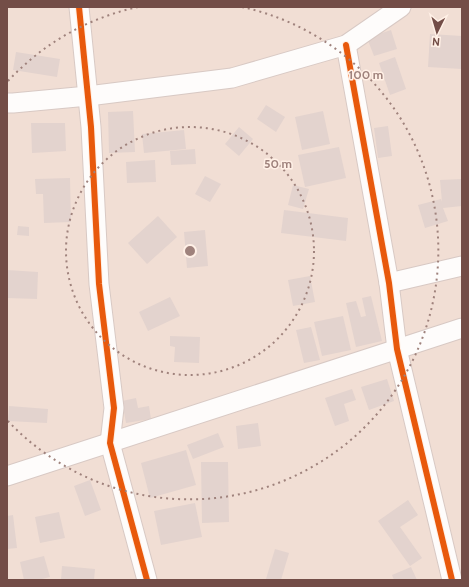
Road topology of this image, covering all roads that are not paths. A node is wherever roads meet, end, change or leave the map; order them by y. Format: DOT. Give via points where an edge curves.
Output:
graph roads {
  1 [pos="79,7"];
  2 [pos="401,7"];
  3 [pos="346,45"];
  4 [pos="88,96"];
  5 [pos="7,103"];
  6 [pos="462,266"];
  7 [pos="389,283"];
  8 [pos="462,328"];
  9 [pos="397,349"];
  10 [pos="110,443"];
  11 [pos="7,476"];
  12 [pos="147,580"];
  13 [pos="452,580"];
  1 -- 4 [label="street"];
  2 -- 3 [label="street"];
  3 -- 4 [label="street" via="232,78"];
  3 -- 7 [label="street"];
  4 -- 5 [label="street"];
  4 -- 10 [label="street" via="99,284 114,408"];
  6 -- 7 [label="street"];
  7 -- 9 [label="street"];
  8 -- 9 [label="street"];
  9 -- 10 [label="street"];
  9 -- 13 [label="street"];
  10 -- 11 [label="street"];
  10 -- 12 [label="street"];
}
